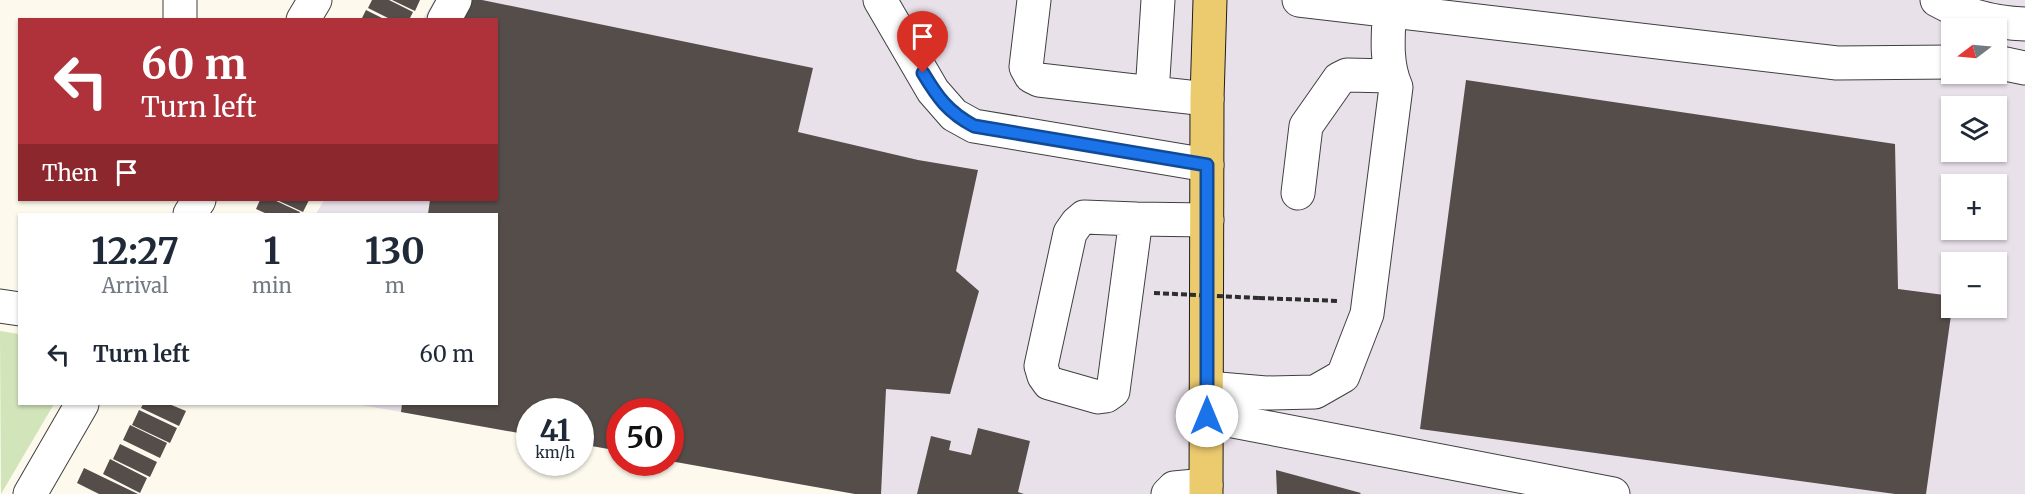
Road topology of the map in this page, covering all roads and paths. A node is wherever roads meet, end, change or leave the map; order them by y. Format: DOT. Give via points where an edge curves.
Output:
graph roads {
  1 [pos="180,0"];
  2 [pos="315,0"];
  3 [pos="454,0"];
  4 [pos="880,0"];
  5 [pos="1034,0"];
  6 [pos="1158,0"];
  7 [pos="1210,0"];
  8 [pos="1299,0"];
  9 [pos="1937,0"];
  10 [pos="1390,5"];
  11 [pos="180,18"];
  12 [pos="304,18"];
  13 [pos="445,18"];
  14 [pos="1977,18"];
  15 [pos="1941,62"];
  16 [pos="2007,64"];
  17 [pos="2025,68"];
  18 [pos="1391,76"];
  19 [pos="1152,93"];
  20 [pos="1207,99"];
  21 [pos="1207,165"];
  22 [pos="1298,193"];
  23 [pos="1136,219"];
  24 [pos="1207,220"];
  25 [pos="1154,294"];
  26 [pos="1369,302"];
  27 [pos="0,306"];
  28 [pos="18,309"];
  29 [pos="1207,402"];
  30 [pos="81,405"];
  31 [pos="1206,490"];
  32 [pos="30,494"];
  33 [pos="1168,494"];
  34 [pos="1613,494"];
  1 -- 11 [label="street"];
  2 -- 12 [label="street"];
  3 -- 13 [label="street"];
  4 -- 21 [label="street" via="933,91 954,115 974,126"];
  5 -- 19 [label="street" via="1026,67 1031,76"];
  6 -- 19 [label="street"];
  7 -- 20 [label="main road"];
  8 -- 10 [label="street"];
  9 -- 14 [label="street"];
  10 -- 15 [label="street" via="1836,63"];
  10 -- 18 [label="street"];
  16 -- 17 [label="street"];
  18 -- 22 [label="street" via="1347,75 1339,79 1306,126"];
  18 -- 26 [label="street" via="1396,87"];
  19 -- 20 [label="street"];
  20 -- 21 [label="main road"];
  21 -- 24 [label="main road"];
  23 -- 23 [label="street" via="1084,217 1070,233 1041,366 1049,383 1098,397 1113,391"];
  23 -- 24 [label="street"];
  24 -- 29 [label="main road"];
  25 -- 26 [label="path, bridge"];
  26 -- 29 [label="street" via="1342,376 1315,392 1266,393"];
  27 -- 28 [label="street"];
  29 -- 31 [label="main road"];
  29 -- 34 [label="street"];
  30 -- 32 [label="street"];
  31 -- 33 [label="street" via="1174,488"];
}
